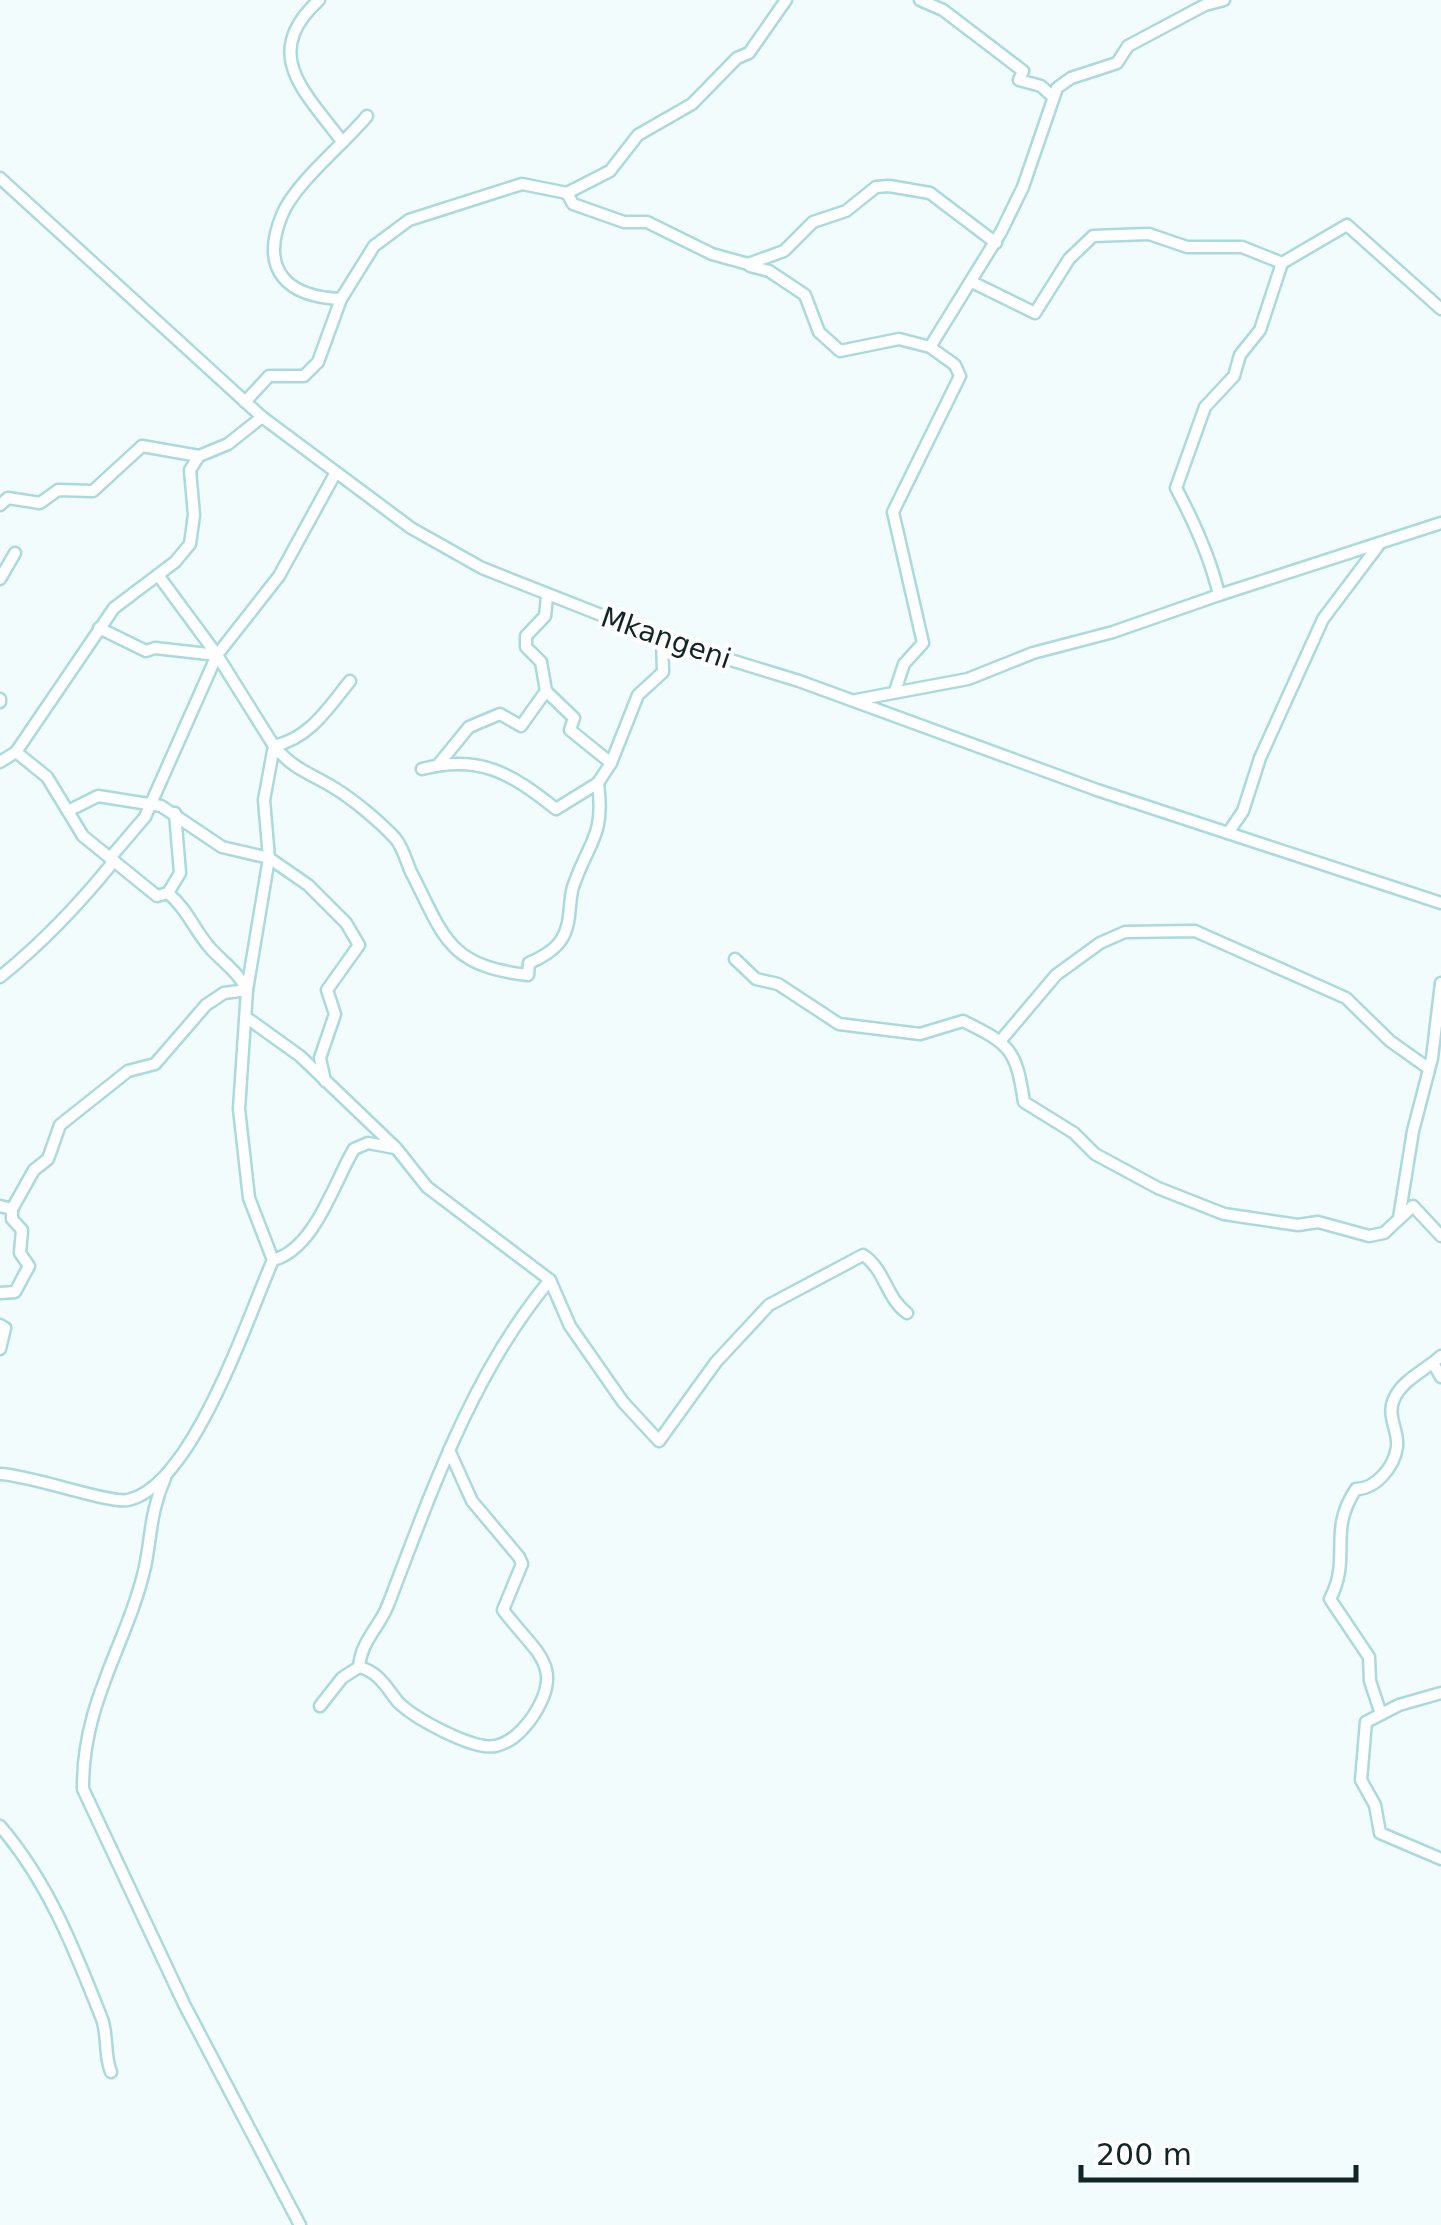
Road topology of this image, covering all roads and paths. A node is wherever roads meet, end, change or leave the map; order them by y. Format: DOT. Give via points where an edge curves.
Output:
graph roads {
  1 [pos="319,0"];
  2 [pos="786,0"];
  3 [pos="920,0"];
  4 [pos="1224,0"];
  5 [pos="1053,97"];
  6 [pos="367,116"];
  7 [pos="342,140"];
  8 [pos="0,178"];
  9 [pos="566,193"];
  10 [pos="996,242"];
  11 [pos="1282,263"];
  12 [pos="748,264"];
  13 [pos="974,283"];
  14 [pos="341,299"];
  15 [pos="1441,308"];
  16 [pos="930,347"];
  17 [pos="246,402"];
  18 [pos="262,417"];
  19 [pos="199,456"];
  20 [pos="335,474"];
  21 [pos="0,505"];
  22 [pos="1441,522"];
  23 [pos="1378,546"];
  24 [pos="16,553"];
  25 [pos="158,575"];
  26 [pos="0,579"];
  27 [pos="1219,595"];
  28 [pos="547,596"];
  29 [pos="99,628"];
  30 [pos="662,639"];
  31 [pos="217,655"];
  32 [pos="350,680"];
  33 [pos="546,691"];
  34 [pos="895,691"];
  35 [pos="854,701"];
  36 [pos="274,746"];
  37 [pos="16,752"];
  38 [pos="0,762"];
  39 [pos="611,763"];
  40 [pos="438,765"];
  41 [pos="422,770"];
  42 [pos="598,782"];
  43 [pos="150,803"];
  44 [pos="68,811"];
  45 [pos="175,813"];
  46 [pos="1228,833"];
  47 [pos="269,858"];
  48 [pos="112,860"];
  49 [pos="168,894"];
  50 [pos="1441,903"];
  51 [pos="735,959"];
  52 [pos="0,976"];
  53 [pos="1441,983"];
  54 [pos="247,990"];
  55 [pos="247,1018"];
  56 [pos="1002,1039"];
  57 [pos="1428,1068"];
  58 [pos="325,1082"];
  59 [pos="396,1148"];
  60 [pos="6,1208"];
  61 [pos="1399,1218"];
  62 [pos="1441,1236"];
  63 [pos="272,1260"];
  64 [pos="550,1280"];
  65 [pos="0,1293"];
  66 [pos="906,1313"];
  67 [pos="0,1325"];
  68 [pos="0,1348"];
  69 [pos="1437,1360"];
  70 [pos="1441,1376"];
  71 [pos="449,1450"];
  72 [pos="172,1463"];
  73 [pos="0,1474"];
  74 [pos="359,1667"];
  75 [pos="1441,1693"];
  76 [pos="320,1706"];
  77 [pos="1381,1714"];
  78 [pos="0,1826"];
  79 [pos="1441,1858"];
  80 [pos="111,2072"];
  81 [pos="300,2225"];
  1 -- 7 [label="street" via="298,20 288,60"];
  2 -- 9 [label="street" via="749,52 692,104 638,136 610,171"];
  3 -- 5 [label="street" via="1023,71 1019,80"];
  4 -- 5 [label="street" via="1128,46 1117,63 1071,78"];
  5 -- 10 [label="street" via="1023,187"];
  6 -- 7 [label="street"];
  7 -- 14 [label="street" via="280,217 275,267 280,280 312,296"];
  8 -- 17 [label="street, Mkangeni"];
  9 -- 12 [label="street" via="573,204 624,222 647,222"];
  9 -- 14 [label="street" via="522,184 409,220 370,250"];
  10 -- 12 [label="street" via="930,192 876,187 846,211 813,222 784,251"];
  10 -- 13 [label="street"];
  11 -- 13 [label="street" via="1242,247 1187,246 1149,234 1093,236 1069,259 1034,313"];
  11 -- 15 [label="street" via="1347,226"];
  11 -- 27 [label="street" via="1260,330 1240,355 1234,376 1205,407 1176,488 1196,523"];
  12 -- 16 [label="street" via="797,287 819,332 840,351 898,338"];
  13 -- 16 [label="street"];
  14 -- 17 [label="street" via="318,362 304,376 269,376"];
  16 -- 34 [label="street" via="960,376 893,512 922,643 904,664"];
  17 -- 18 [label="street, Mkangeni"];
  18 -- 19 [label="street" via="228,444"];
  18 -- 20 [label="street, Mkangeni"];
  19 -- 21 [label="street" via="142,446 93,490 58,490 40,503 8,498"];
  19 -- 25 [label="street" via="190,470 190,544"];
  20 -- 28 [label="street, Mkangeni" via="423,535"];
  20 -- 31 [label="street" via="279,576"];
  22 -- 23 [label="street"];
  23 -- 27 [label="street"];
  23 -- 46 [label="street" via="1324,619"];
  24 -- 26 [label="street"];
  25 -- 29 [label="street"];
  25 -- 31 [label="street"];
  27 -- 34 [label="street" via="968,679"];
  28 -- 30 [label="street, Mkangeni"];
  28 -- 33 [label="street" via="545,616 526,636 526,647 541,662"];
  29 -- 31 [label="street" via="146,651"];
  29 -- 37 [label="street"];
  30 -- 35 [label="street, Mkangeni"];
  30 -- 39 [label="street" via="663,672 638,695"];
  31 -- 36 [label="street"];
  31 -- 43 [label="street"];
  32 -- 36 [label="street" via="312,728"];
  33 -- 39 [label="street" via="574,718 575,739"];
  33 -- 40 [label="street" via="521,726 500,714 469,726"];
  34 -- 35 [label="street"];
  35 -- 46 [label="street, Mkangeni"];
  36 -- 42 [label="street" via="292,768 340,791 397,839 436,929 456,948 487,968 528,975 529,963 562,939 571,893 602,815"];
  36 -- 47 [label="street" via="264,800"];
  37 -- 38 [label="street"];
  37 -- 44 [label="street" via="47,778"];
  39 -- 42 [label="street"];
  40 -- 41 [label="street"];
  40 -- 42 [label="street" via="472,761 509,774 556,809"];
  43 -- 44 [label="street" via="98,796"];
  43 -- 45 [label="street"];
  43 -- 48 [label="street"];
  44 -- 48 [label="street"];
  45 -- 47 [label="street" via="222,847"];
  45 -- 49 [label="street" via="180,873"];
  46 -- 50 [label="street, Mkangeni"];
  47 -- 54 [label="street"];
  47 -- 58 [label="street" via="308,885 359,944 327,990 335,1014 320,1058"];
  48 -- 49 [label="street" via="157,896"];
  48 -- 52 [label="street" via="34,952"];
  49 -- 54 [label="street"];
  51 -- 56 [label="street" via="756,979 778,984 839,1024 920,1034 963,1021"];
  53 -- 57 [label="street"];
  54 -- 55 [label="street"];
  54 -- 60 [label="street" via="206,1005 155,1064 128,1072 60,1125 48,1160"];
  55 -- 58 [label="street"];
  55 -- 63 [label="street" via="242,1167"];
  56 -- 57 [label="street" via="1056,975 1100,943 1125,932 1195,931 1346,998"];
  56 -- 61 [label="street" via="1022,1079 1024,1102 1074,1132 1095,1154 1158,1188 1224,1214 1278,1224 1318,1222 1352,1234 1384,1233"];
  57 -- 61 [label="street"];
  58 -- 59 [label="street"];
  59 -- 63 [label="street" via="368,1143 354,1149 311,1227"];
  59 -- 64 [label="street" via="427,1186"];
  60 -- 65 [label="street" via="24,1234 20,1252 28,1266 15,1292"];
  61 -- 62 [label="street" via="1414,1206"];
  63 -- 72 [label="street" via="210,1414"];
  64 -- 66 [label="street" via="570,1326 659,1441 716,1362 769,1305 836,1267 863,1255"];
  64 -- 71 [label="street" via="519,1317"];
  67 -- 68 [label="street"];
  69 -- 70 [label="street"];
  69 -- 77 [label="street" via="1394,1399 1392,1460 1378,1482 1356,1489 1338,1524 1342,1564 1330,1598 1369,1658"];
  71 -- 74 [label="street"];
  71 -- 74 [label="street" via="472,1501 522,1564 503,1610 545,1658 550,1675 542,1704 522,1732 485,1745 419,1718 371,1670"];
  72 -- 73 [label="street" via="144,1493 126,1501"];
  72 -- 81 [label="street" via="151,1512 144,1568 106,1667 83,1756 84,1788 184,2004"];
  74 -- 76 [label="street"];
  75 -- 77 [label="street"];
  77 -- 79 [label="street" via="1366,1722 1361,1780 1380,1832"];
  78 -- 80 [label="street" via="66,1930 104,2024"];
}
